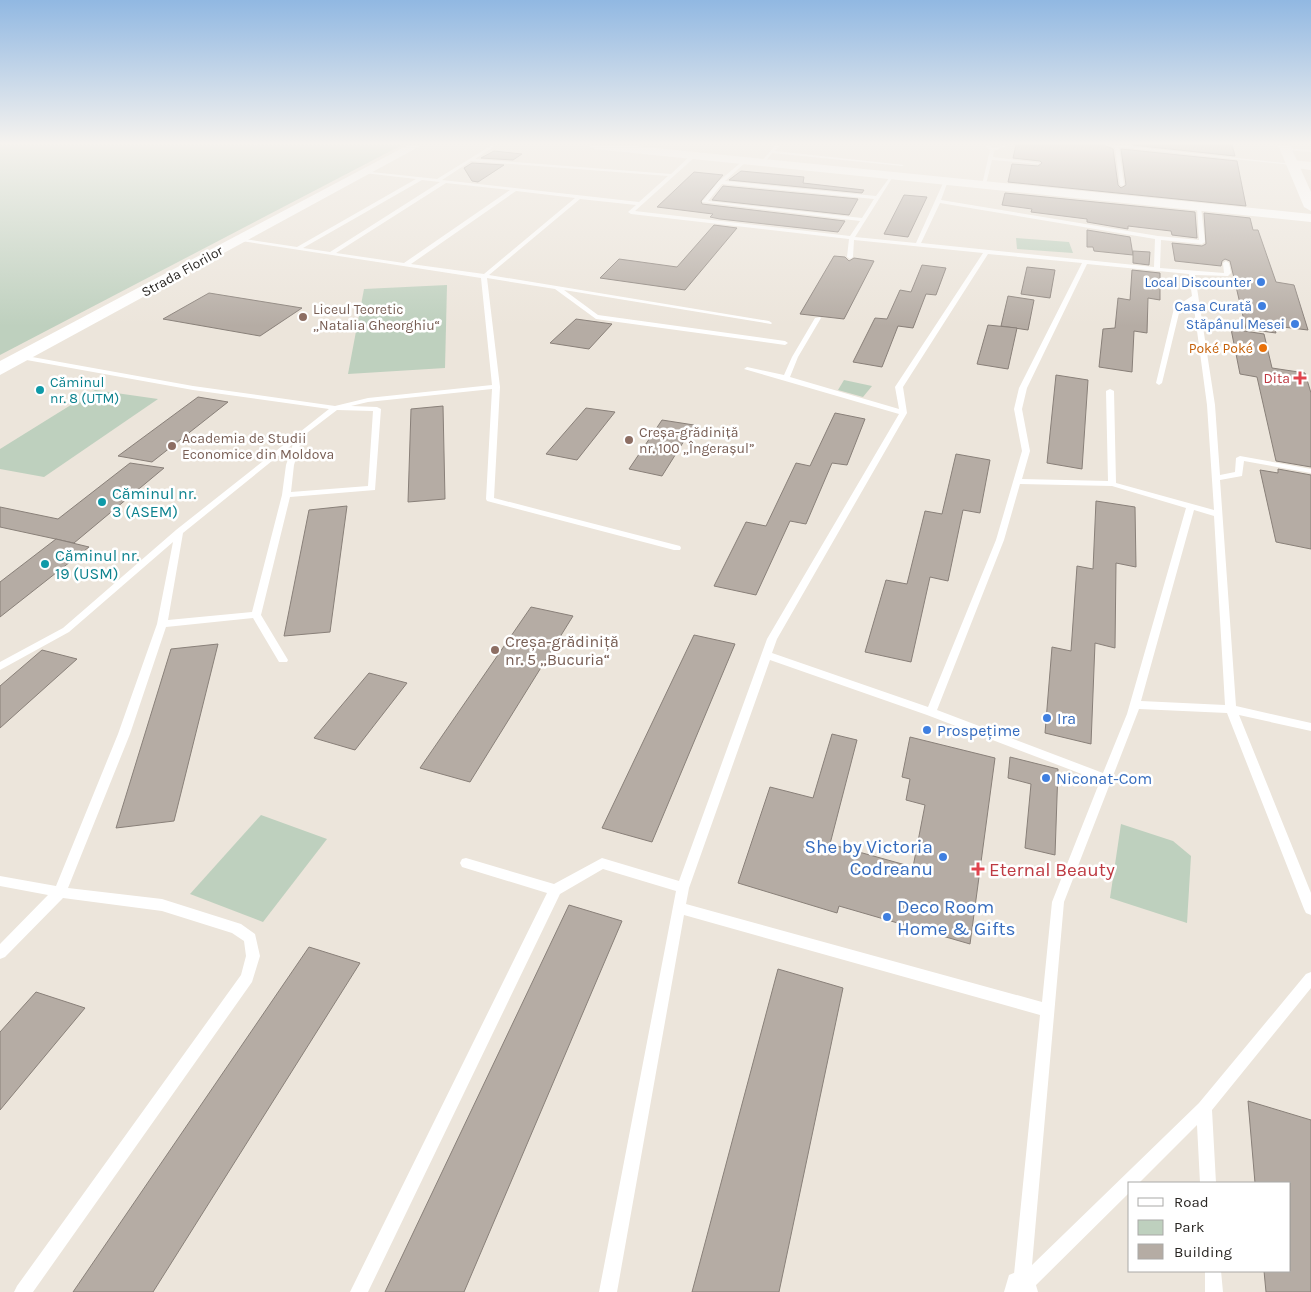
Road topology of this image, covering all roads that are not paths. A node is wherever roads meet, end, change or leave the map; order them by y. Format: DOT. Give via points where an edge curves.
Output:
graph roads {
  1 [pos="302,205"];
  2 [pos="373,205"];
  3 [pos="407,205"];
  4 [pos="492,205"];
  5 [pos="569,205"];
  6 [pos="639,205"];
  7 [pos="733,205"];
  8 [pos="872,205"];
  9 [pos="936,205"];
  10 [pos="964,205"];
  11 [pos="1183,205"];
  12 [pos="1199,207"];
  13 [pos="1311,218"];
  14 [pos="862,220"];
  15 [pos="852,238"];
  16 [pos="1158,238"];
  17 [pos="238,240"];
  18 [pos="918,244"];
  19 [pos="296,249"];
  20 [pos="987,251"];
  21 [pos="330,254"];
  22 [pos="850,257"];
  23 [pos="1086,261"];
  24 [pos="1226,263"];
  25 [pos="405,265"];
  26 [pos="1157,269"];
  27 [pos="1192,273"];
  28 [pos="484,277"];
  29 [pos="557,287"];
  30 [pos="1196,296"];
  31 [pos="818,318"];
  32 [pos="769,323"];
  33 [pos="785,343"];
  34 [pos="21,357"];
  35 [pos="0,368"];
  36 [pos="747,369"];
  37 [pos="786,378"];
  38 [pos="1159,384"];
  39 [pos="496,387"];
  40 [pos="1110,391"];
  41 [pos="335,408"];
  42 [pos="903,413"];
  43 [pos="300,435"];
  44 [pos="1311,470"];
  45 [pos="1216,478"];
  46 [pos="1017,481"];
  47 [pos="1112,484"];
  48 [pos="286,495"];
  49 [pos="1190,508"];
  50 [pos="1218,514"];
  51 [pos="179,532"];
  52 [pos="676,548"];
  53 [pos="256,615"];
  54 [pos="162,624"];
  55 [pos="767,656"];
  56 [pos="283,660"];
  57 [pos="0,666"];
  58 [pos="1134,705"];
  59 [pos="1231,709"];
  60 [pos="931,712"];
  61 [pos="1311,727"];
  62 [pos="1107,779"];
  63 [pos="466,863"];
  64 [pos="0,881"];
  65 [pos="683,888"];
  66 [pos="555,890"];
  67 [pos="60,892"];
  68 [pos="679,908"];
  69 [pos="1311,909"];
  70 [pos="0,953"];
  71 [pos="1311,978"];
  72 [pos="1048,1010"];
  73 [pos="1204,1108"];
  74 [pos="1130,1182"];
  75 [pos="1208,1182"];
  76 [pos="1128,1184"];
  77 [pos="1212,1272"];
  78 [pos="1021,1290"];
  79 [pos="23,1292"];
  80 [pos="360,1292"];
  81 [pos="608,1292"];
  82 [pos="1214,1292"];
  1 -- 17 [label="main road, Strada Florilor"];
  2 -- 19 [label="lane"];
  3 -- 21 [label="lane"];
  4 -- 25 [label="lane"];
  5 -- 28 [label="lane"];
  6 -- 15 [label="lane" via="631,212"];
  7 -- 14 [label="lane"];
  8 -- 14 [label="lane"];
  9 -- 18 [label="lane"];
  10 -- 16 [label="lane"];
  11 -- 12 [label="main road"];
  12 -- 13 [label="main road"];
  12 -- 16 [label="lane" via="1202,242"];
  14 -- 15 [label="lane"];
  15 -- 18 [label="lane"];
  15 -- 22 [label="lane"];
  16 -- 26 [label="lane"];
  17 -- 19 [label="lane"];
  17 -- 34 [label="main road, Strada Florilor"];
  18 -- 20 [label="lane"];
  19 -- 21 [label="lane"];
  20 -- 23 [label="lane"];
  20 -- 42 [label="lane" via="898,387"];
  21 -- 25 [label="lane"];
  23 -- 26 [label="lane"];
  23 -- 46 [label="lane" via="1023,388 1018,410 1026,451"];
  24 -- 27 [label="lane" via="1226,275"];
  25 -- 28 [label="lane"];
  26 -- 27 [label="lane"];
  27 -- 30 [label="lane"];
  28 -- 29 [label="lane"];
  28 -- 39 [label="lane"];
  29 -- 32 [label="lane"];
  29 -- 33 [label="lane" via="596,318"];
  30 -- 38 [label="lane" via="1177,308"];
  30 -- 45 [label="lane" via="1211,405"];
  31 -- 37 [label="lane"];
  34 -- 35 [label="main road, Strada Florilor"];
  34 -- 41 [label="lane" via="193,388"];
  36 -- 37 [label="lane"];
  37 -- 42 [label="lane"];
  39 -- 41 [label="lane" via="368,400"];
  39 -- 52 [label="lane" via="490,499"];
  40 -- 47 [label="lane"];
  41 -- 43 [label="lane"];
  41 -- 48 [label="lane" via="377,409 372,488"];
  42 -- 55 [label="lane" via="772,639"];
  43 -- 48 [label="lane" via="290,465"];
  43 -- 51 [label="lane"];
  44 -- 45 [label="lane" via="1240,458 1239,474"];
  45 -- 50 [label="lane"];
  46 -- 47 [label="lane"];
  46 -- 60 [label="lane" via="1000,540"];
  47 -- 49 [label="lane"];
  48 -- 53 [label="lane"];
  49 -- 50 [label="lane"];
  49 -- 58 [label="lane"];
  50 -- 59 [label="lane"];
  51 -- 54 [label="lane"];
  51 -- 57 [label="lane" via="66,630"];
  53 -- 54 [label="lane"];
  53 -- 56 [label="lane"];
  54 -- 67 [label="lane" via="124,734"];
  55 -- 60 [label="lane"];
  55 -- 65 [label="lane"];
  58 -- 59 [label="lane"];
  58 -- 62 [label="lane"];
  59 -- 61 [label="lane"];
  59 -- 69 [label="lane"];
  60 -- 62 [label="lane"];
  62 -- 72 [label="lane" via="1058,902"];
  63 -- 66 [label="lane"];
  64 -- 67 [label="lane"];
  65 -- 66 [label="lane" via="602,863"];
  65 -- 68 [label="lane"];
  66 -- 80 [label="lane"];
  67 -- 70 [label="lane"];
  67 -- 79 [label="lane" via="162,905 236,928 250,938 253,956 247,978"];
  68 -- 72 [label="lane"];
  68 -- 81 [label="lane"];
  71 -- 73 [label="lane"];
  72 -- 78 [label="lane"];
  73 -- 74 [label="lane"];
  73 -- 75 [label="lane"];
  76 -- 78 [label="lane"];
  77 -- 82 [label="lane"];
}
